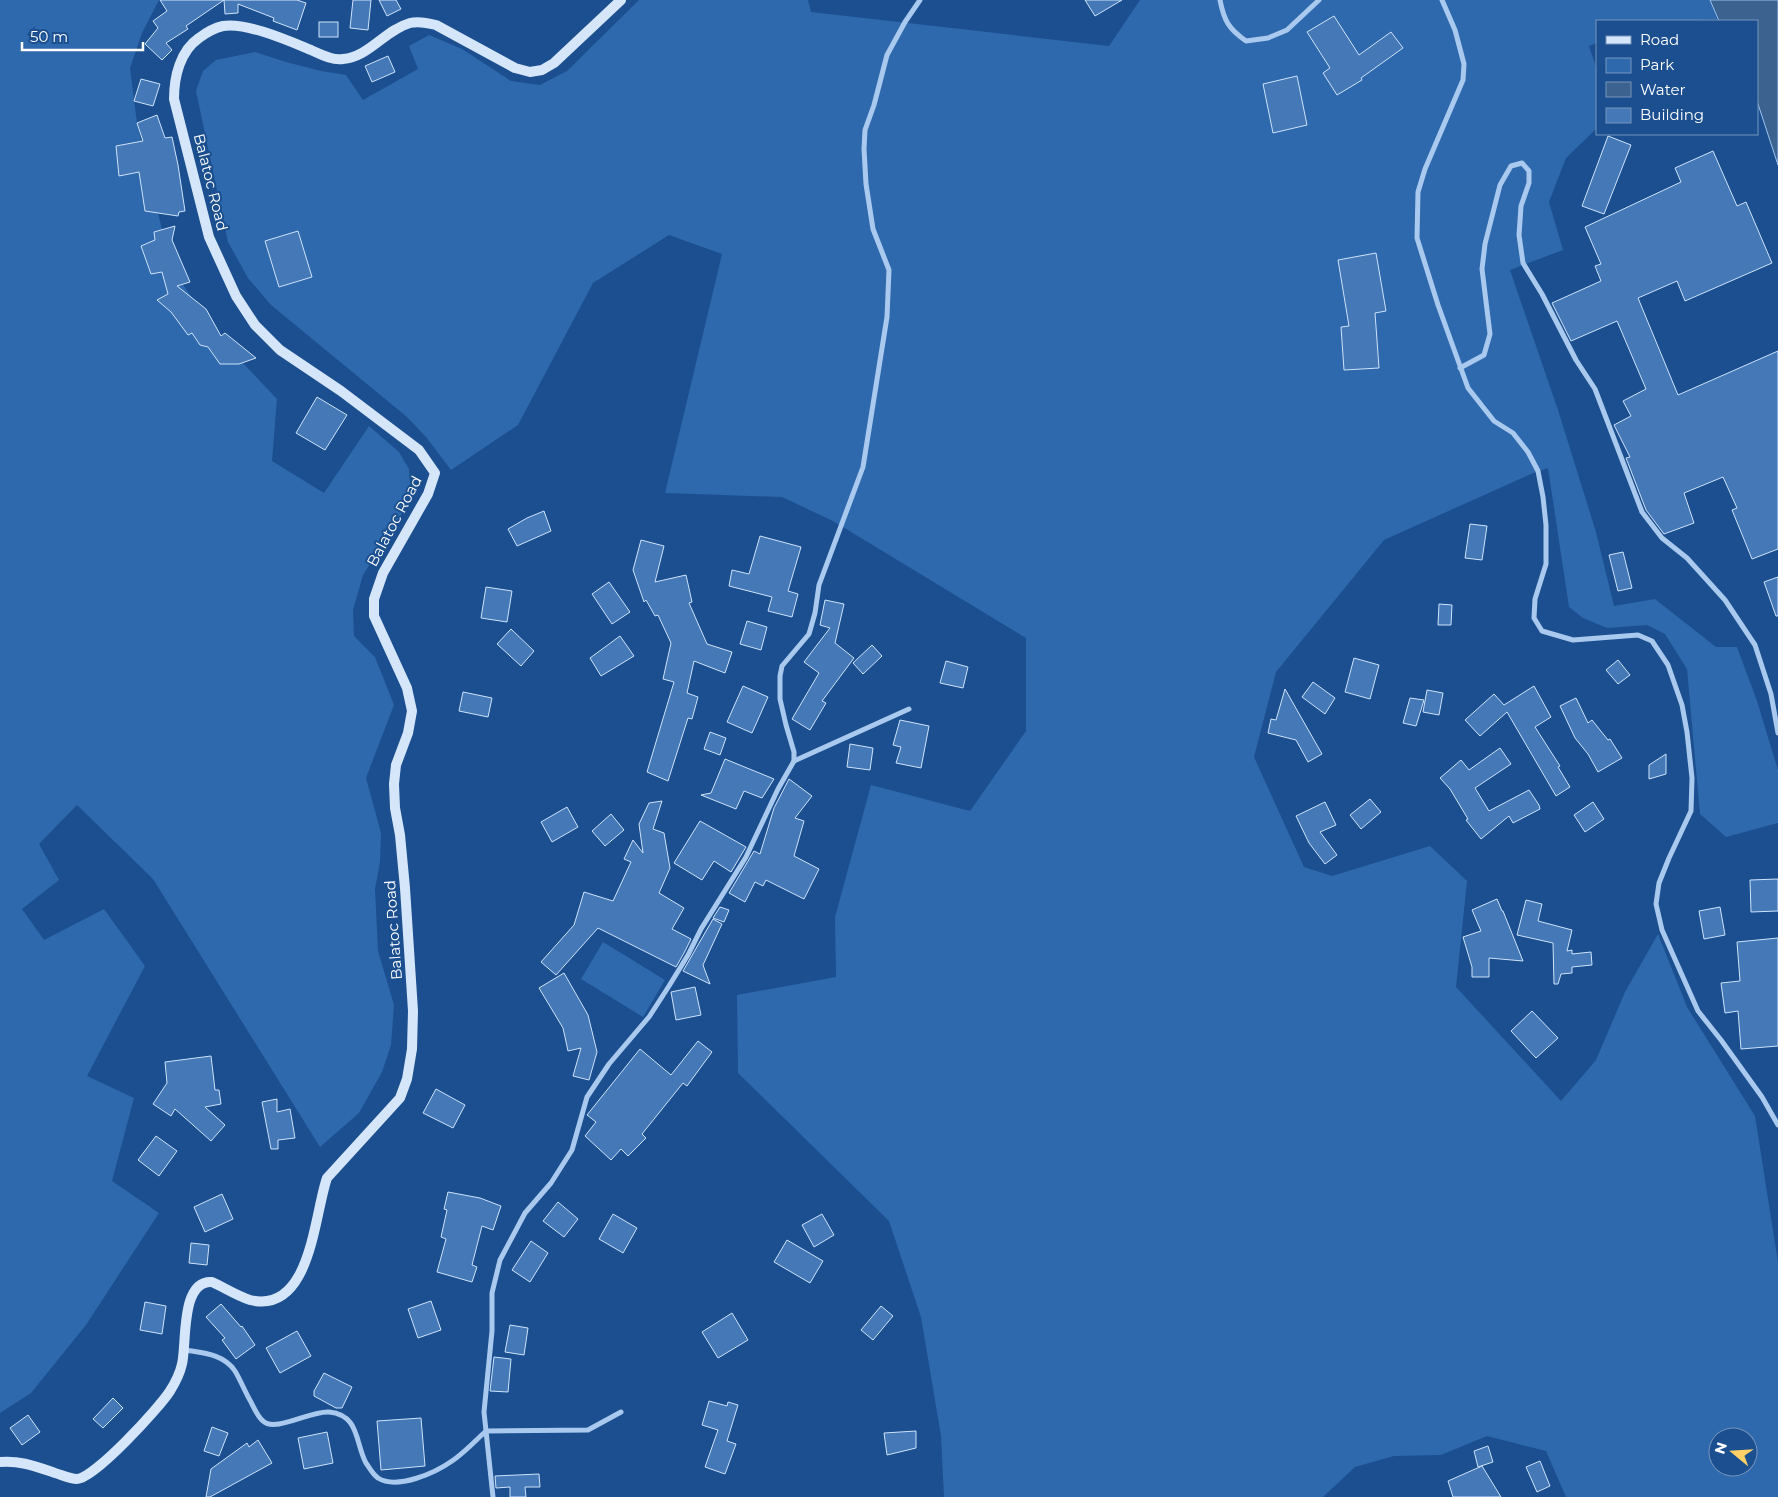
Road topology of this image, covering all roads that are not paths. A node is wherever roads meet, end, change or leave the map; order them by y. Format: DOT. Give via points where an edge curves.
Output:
graph roads {
  1 [pos="621,0"];
  2 [pos="920,0"];
  3 [pos="1220,0"];
  4 [pos="1319,0"];
  5 [pos="1442,0"];
  6 [pos="1460,368"];
  7 [pos="908,709"];
  8 [pos="1778,733"];
  9 [pos="794,761"];
  10 [pos="1778,1125"];
  11 [pos="185,1350"];
  12 [pos="621,1412"];
  13 [pos="486,1431"];
  14 [pos="0,1462"];
  15 [pos="493,1497"];
  1 -- 11 [label="main road, Balatoc Road" via="554,63 530,72 514,68 443,28 424,22 410,23 365,51 342,60 240,26 224,26 210,30 195,41 179,66 174,99 209,237 236,296 255,326 280,350 420,450 436,474 383,574 374,600 374,616 407,688 412,711 408,733 396,764 394,784 404,870 413,1011 408,1079 400,1098 327,1178 310,1250 296,1283 280,1297 256,1301 212,1282 200,1285 188,1306"];
  2 -- 9 [label="street" via="887,55 865,130 866,184 873,229 889,270 887,317 863,467 819,585 809,634 782,666 780,698"];
  3 -- 4 [label="street" via="1223,15 1233,32 1246,41 1268,38 1287,30"];
  5 -- 6 [label="street" via="1455,30 1464,64 1462,80 1418,192 1417,238"];
  6 -- 8 [label="street" via="1484,355 1488,345 1490,334 1482,269 1485,244 1500,185 1511,166 1522,163 1529,171 1529,183 1521,206 1519,235 1523,263 1595,389 1642,512 1662,538 1686,558 1725,600 1755,645 1771,694"];
  6 -- 10 [label="street" via="1468,388 1494,421 1513,434 1538,471 1544,496 1546,564 1535,599 1534,618 1542,631 1573,640 1638,635 1652,641 1668,666 1682,705 1692,778 1691,811 1660,883 1656,904 1662,930 1698,1011 1762,1097"];
  7 -- 9 [label="street"];
  9 -- 13 [label="street" via="746,857 679,970 650,1017 609,1064 587,1097 572,1150 551,1183 525,1212 500,1260 492,1293 492,1331 484,1412"];
  11 -- 13 [label="street" via="217,1356 227,1363 235,1371 263,1422 277,1424 317,1412 329,1412 347,1419 354,1426 365,1461 376,1477 388,1482 426,1475 452,1461"];
  11 -- 14 [label="main road, Balatoc Road" via="179,1374 158,1407 88,1476 76,1479 19,1462"];
  12 -- 13 [label="street" via="588,1430"];
  13 -- 15 [label="street"];
}
